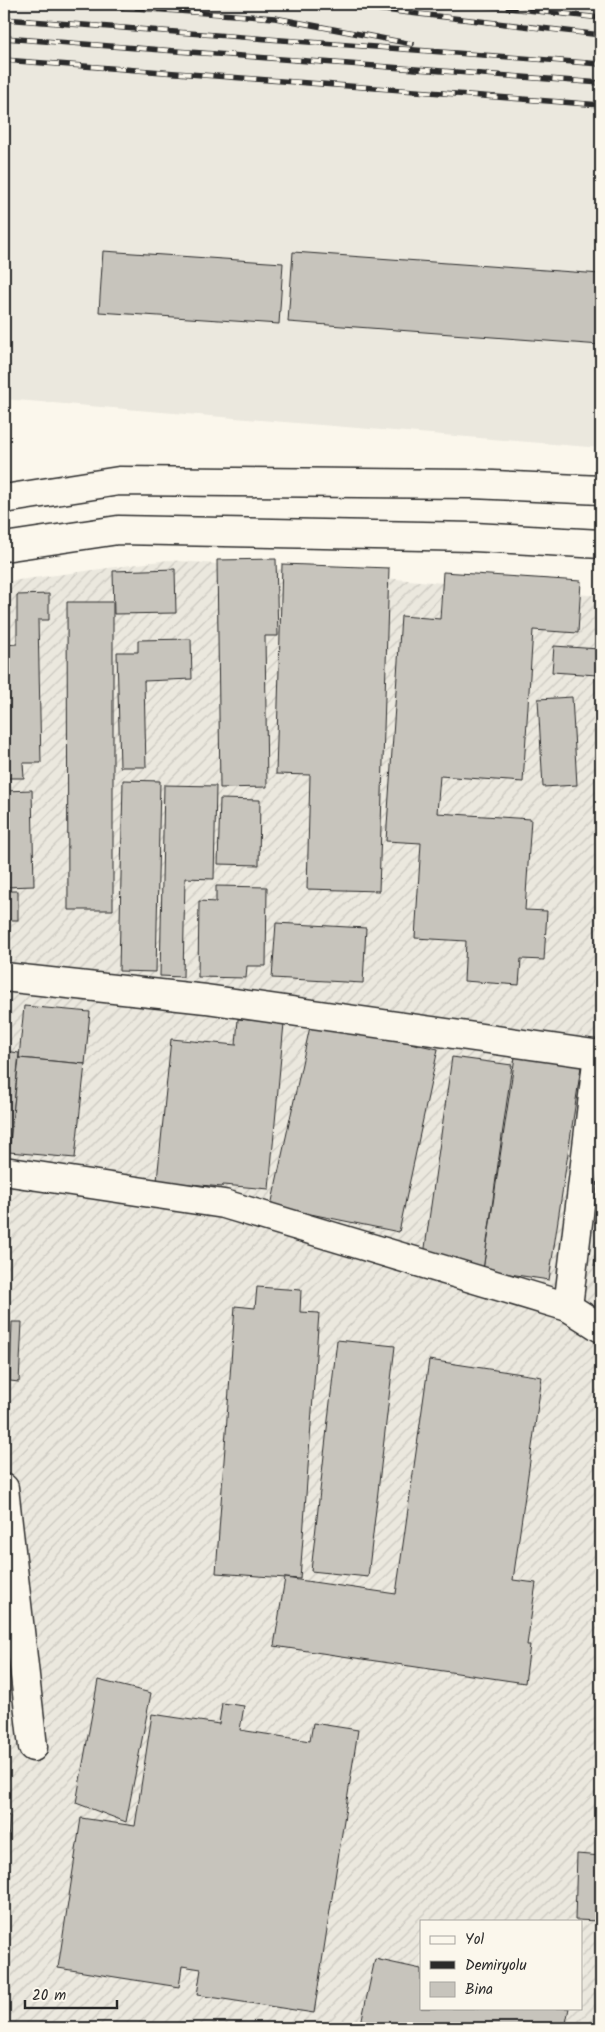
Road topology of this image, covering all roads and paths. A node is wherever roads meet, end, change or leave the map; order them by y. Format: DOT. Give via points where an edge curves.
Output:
graph roads {
  1 [pos="601,490"];
  2 [pos="4,499"];
  3 [pos="601,544"];
  4 [pos="4,547"];
  5 [pos="4,976"];
  6 [pos="600,1054"];
  7 [pos="4,1171"];
  8 [pos="568,1307"];
  9 [pos="601,1328"];
  10 [pos="4,1488"];
  11 [pos="33,1747"];
  1 -- 2 [label="street" via="472,484 119,481"];
  3 -- 4 [label="street" via="474,537 118,530"];
  5 -- 6 [label="street" via="206,999"];
  6 -- 8 [label="street"];
  7 -- 8 [label="street" via="224,1204"];
  8 -- 9 [label="street"];
  10 -- 11 [label="street"];
}
